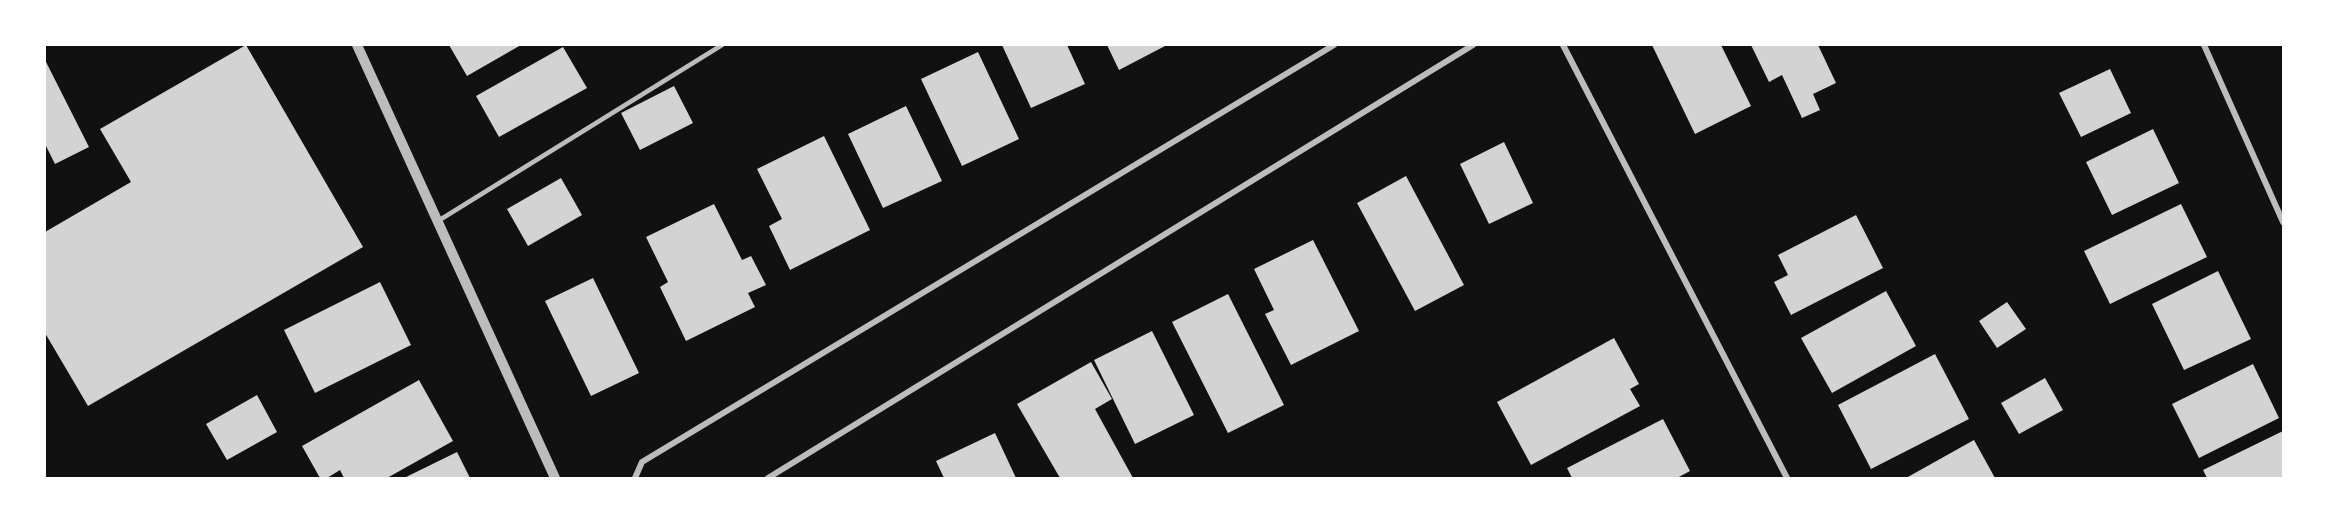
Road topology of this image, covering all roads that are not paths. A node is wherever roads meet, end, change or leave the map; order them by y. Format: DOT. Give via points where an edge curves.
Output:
graph roads {
  1 [pos="357,45"];
  2 [pos="722,45"];
  3 [pos="1334,45"];
  4 [pos="1473,45"];
  5 [pos="1563,45"];
  6 [pos="2204,45"];
  7 [pos="438,221"];
  8 [pos="2283,222"];
  9 [pos="555,478"];
  10 [pos="635,478"];
  11 [pos="768,478"];
  12 [pos="1787,478"];
  1 -- 7 [label="street"];
  2 -- 7 [label="lane"];
  3 -- 10 [label="street" via="642,462"];
  4 -- 11 [label="street"];
  5 -- 12 [label="street"];
  6 -- 8 [label="street"];
  7 -- 9 [label="street"];
}
